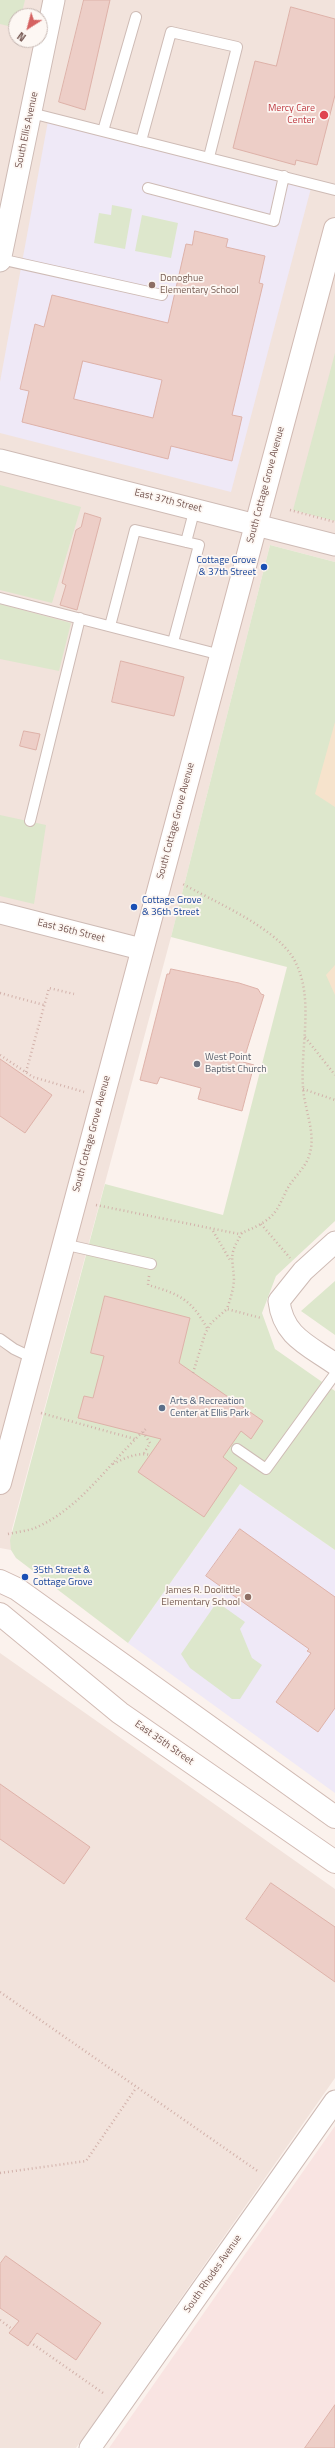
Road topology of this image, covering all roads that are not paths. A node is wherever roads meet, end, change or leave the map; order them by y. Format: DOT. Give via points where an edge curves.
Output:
graph roads {
  1 [pos="54,0"];
  2 [pos="136,17"];
  3 [pos="31,113"];
  4 [pos="103,131"];
  5 [pos="141,141"];
  6 [pos="209,158"];
  7 [pos="284,176"];
  8 [pos="148,188"];
  9 [pos="335,190"];
  10 [pos="333,243"];
  11 [pos="0,260"];
  12 [pos="162,295"];
  13 [pos="0,460"];
  14 [pos="195,508"];
  15 [pos="255,524"];
  16 [pos="186,542"];
  17 [pos="335,545"];
  18 [pos="0,598"];
  19 [pos="80,618"];
  20 [pos="110,626"];
  21 [pos="173,642"];
  22 [pos="220,654"];
  23 [pos="30,821"];
  24 [pos="0,913"];
  25 [pos="141,949"];
  26 [pos="335,1242"];
  27 [pos="63,1244"];
  28 [pos="151,1264"];
  29 [pos="0,1339"];
  30 [pos="33,1358"];
  31 [pos="335,1364"];
  32 [pos="335,1374"];
  33 [pos="237,1449"];
  34 [pos="0,1482"];
  35 [pos="0,1581"];
  36 [pos="0,1614"];
  37 [pos="335,1817"];
  38 [pos="335,1862"];
  39 [pos="335,2100"];
  40 [pos="90,2448"];
  1 -- 3 [label="street, South Ellis Avenue"];
  2 -- 4 [label="lane"];
  3 -- 4 [label="lane"];
  3 -- 11 [label="street, South Ellis Avenue"];
  4 -- 5 [label="lane"];
  5 -- 6 [label="lane"];
  5 -- 6 [label="lane" via="171,32 237,47"];
  6 -- 7 [label="lane"];
  7 -- 8 [label="lane" via="274,221"];
  7 -- 9 [label="lane"];
  10 -- 15 [label="main road, South Cottage Grove Avenue"];
  11 -- 12 [label="lane"];
  13 -- 14 [label="street, East 37th Street"];
  14 -- 15 [label="street, East 37th Street"];
  14 -- 16 [label="lane"];
  15 -- 17 [label="street, East 37th Street"];
  15 -- 22 [label="main road, South Cottage Grove Avenue"];
  16 -- 20 [label="lane" via="135,530"];
  16 -- 21 [label="lane" via="199,545"];
  18 -- 19 [label="lane"];
  19 -- 20 [label="lane"];
  19 -- 23 [label="lane"];
  20 -- 21 [label="lane"];
  21 -- 22 [label="lane"];
  22 -- 25 [label="main road, South Cottage Grove Avenue"];
  24 -- 25 [label="street, East 36th Street"];
  25 -- 27 [label="main road, South Cottage Grove Avenue"];
  26 -- 31 [label="street" via="286,1290 271,1316"];
  27 -- 28 [label="lane"];
  27 -- 30 [label="main road, South Cottage Grove Avenue"];
  29 -- 30 [label="lane"];
  30 -- 34 [label="main road, South Cottage Grove Avenue"];
  32 -- 33 [label="lane" via="266,1469"];
  35 -- 37 [label="main road" via="17,1589"];
  36 -- 38 [label="main road, East 35th Street" via="120,1713"];
  39 -- 40 [label="street, South Rhodes Avenue"];
}
